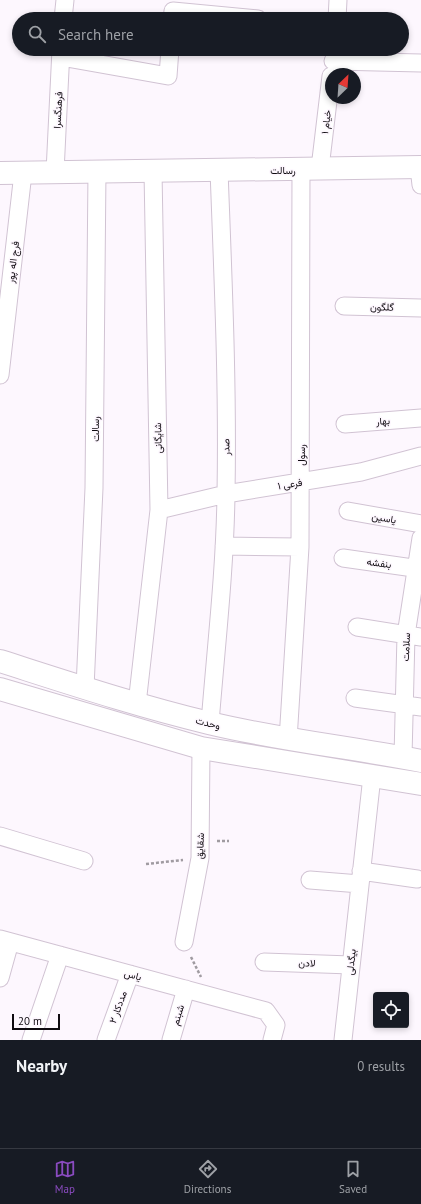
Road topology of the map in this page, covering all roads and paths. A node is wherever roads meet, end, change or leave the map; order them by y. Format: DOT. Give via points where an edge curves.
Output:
graph roads {
  1 [pos="65,0"];
  2 [pos="338,0"];
  3 [pos="64,12"];
  4 [pos="337,12"];
  5 [pos="61,56"];
  6 [pos="75,56"];
  7 [pos="169,56"];
  8 [pos="421,63"];
  9 [pos="332,65"];
  10 [pos="310,169"];
  11 [pos="154,170"];
  12 [pos="219,170"];
  13 [pos="97,171"];
  14 [pos="55,172"];
  15 [pos="0,173"];
  16 [pos="23,173"];
  17 [pos="420,173"];
  18 [pos="344,306"];
  19 [pos="421,308"];
  20 [pos="0,375"];
  21 [pos="421,418"];
  22 [pos="346,424"];
  23 [pos="421,456"];
  24 [pos="301,483"];
  25 [pos="226,494"];
  26 [pos="159,510"];
  27 [pos="348,511"];
  28 [pos="421,524"];
  29 [pos="421,538"];
  30 [pos="224,546"];
  31 [pos="300,548"];
  32 [pos="343,558"];
  33 [pos="418,569"];
  34 [pos="357,627"];
  35 [pos="414,636"];
  36 [pos="0,661"];
  37 [pos="85,688"];
  38 [pos="0,689"];
  39 [pos="355,698"];
  40 [pos="137,704"];
  41 [pos="403,704"];
  42 [pos="421,707"];
  43 [pos="210,723"];
  44 [pos="288,740"];
  45 [pos="201,748"];
  46 [pos="412,759"];
  47 [pos="372,776"];
  48 [pos="421,784"];
  49 [pos="0,836"];
  50 [pos="200,858"];
  51 [pos="84,861"];
  52 [pos="146,864"];
  53 [pos="360,877"];
  54 [pos="417,879"];
  55 [pos="310,880"];
  56 [pos="5,940"];
  57 [pos="184,942"];
  58 [pos="60,955"];
  59 [pos="264,962"];
  60 [pos="351,965"];
  61 [pos="130,974"];
  62 [pos="0,978"];
  63 [pos="186,989"];
  64 [pos="209,996"];
  65 [pos="31,1040"];
  66 [pos="106,1040"];
  67 [pos="171,1040"];
  68 [pos="272,1040"];
  69 [pos="343,1040"];
  1 -- 3 [label="street"];
  2 -- 4 [label="street"];
  5 -- 14 [label="street, فرهنگسرا"];
  6 -- 7 [label="street" via="168,76"];
  8 -- 9 [label="street"];
  9 -- 10 [label="street, خیام ۱"];
  10 -- 12 [label="main road, رسالت"];
  10 -- 17 [label="main road, رسالت"];
  10 -- 24 [label="street, رسول"];
  11 -- 12 [label="main road, رسالت"];
  11 -- 13 [label="main road, رسالت"];
  11 -- 26 [label="street, شایگانی"];
  12 -- 25 [label="street, صدر" via="224,304"];
  13 -- 14 [label="main road, رسالت"];
  13 -- 37 [label="street, رسالت" via="94,488"];
  14 -- 16 [label="main road, رسالت"];
  15 -- 16 [label="main road, رسالت"];
  16 -- 20 [label="street, فرج اله پور"];
  18 -- 19 [label="street, گلگون"];
  21 -- 22 [label="street, بهار"];
  23 -- 24 [label="street, فرعی ۱" via="361,472"];
  24 -- 25 [label="street, فرعی ۱"];
  24 -- 31 [label="street, رسول"];
  25 -- 26 [label="street, فرعی ۱"];
  25 -- 30 [label="street, صدر"];
  26 -- 40 [label="street, شایگانی"];
  27 -- 28 [label="street, یاسین"];
  29 -- 33 [label="street, سلامت"];
  30 -- 31 [label="street"];
  30 -- 43 [label="street, صدر"];
  31 -- 44 [label="street, رسول"];
  32 -- 33 [label="street, بنفشه"];
  33 -- 35 [label="street, سلامت"];
  34 -- 35 [label="street"];
  35 -- 41 [label="street, سلامت"];
  36 -- 37 [label="main road, وحدت"];
  37 -- 40 [label="main road, وحدت"];
  38 -- 45 [label="main road"];
  39 -- 41 [label="street"];
  40 -- 43 [label="main road, وحدت"];
  41 -- 42 [label="street"];
  41 -- 46 [label="street, سلامت"];
  43 -- 44 [label="main road, وحدت"];
  44 -- 46 [label="main road, وحدت"];
  45 -- 47 [label="main road"];
  45 -- 50 [label="street, شقایق"];
  47 -- 48 [label="main road"];
  47 -- 53 [label="street, بیگدلی"];
  49 -- 51 [label="street"];
  50 -- 52 [label="path"];
  50 -- 57 [label="street, شقایق"];
  53 -- 54 [label="street"];
  53 -- 55 [label="street"];
  53 -- 60 [label="street, بیگدلی"];
  56 -- 58 [label="street, یاس"];
  56 -- 62 [label="street"];
  57 -- 64 [label="path"];
  58 -- 61 [label="street, یاس"];
  58 -- 65 [label="street"];
  59 -- 60 [label="street, لادن"];
  60 -- 69 [label="street, بیگدلی"];
  61 -- 63 [label="street, یاس"];
  61 -- 66 [label="street, مددکار ۲"];
  63 -- 64 [label="street, یاس"];
  63 -- 67 [label="street, شبنم"];
  64 -- 68 [label="street, یاس" via="266,1011 276,1025"];
}
